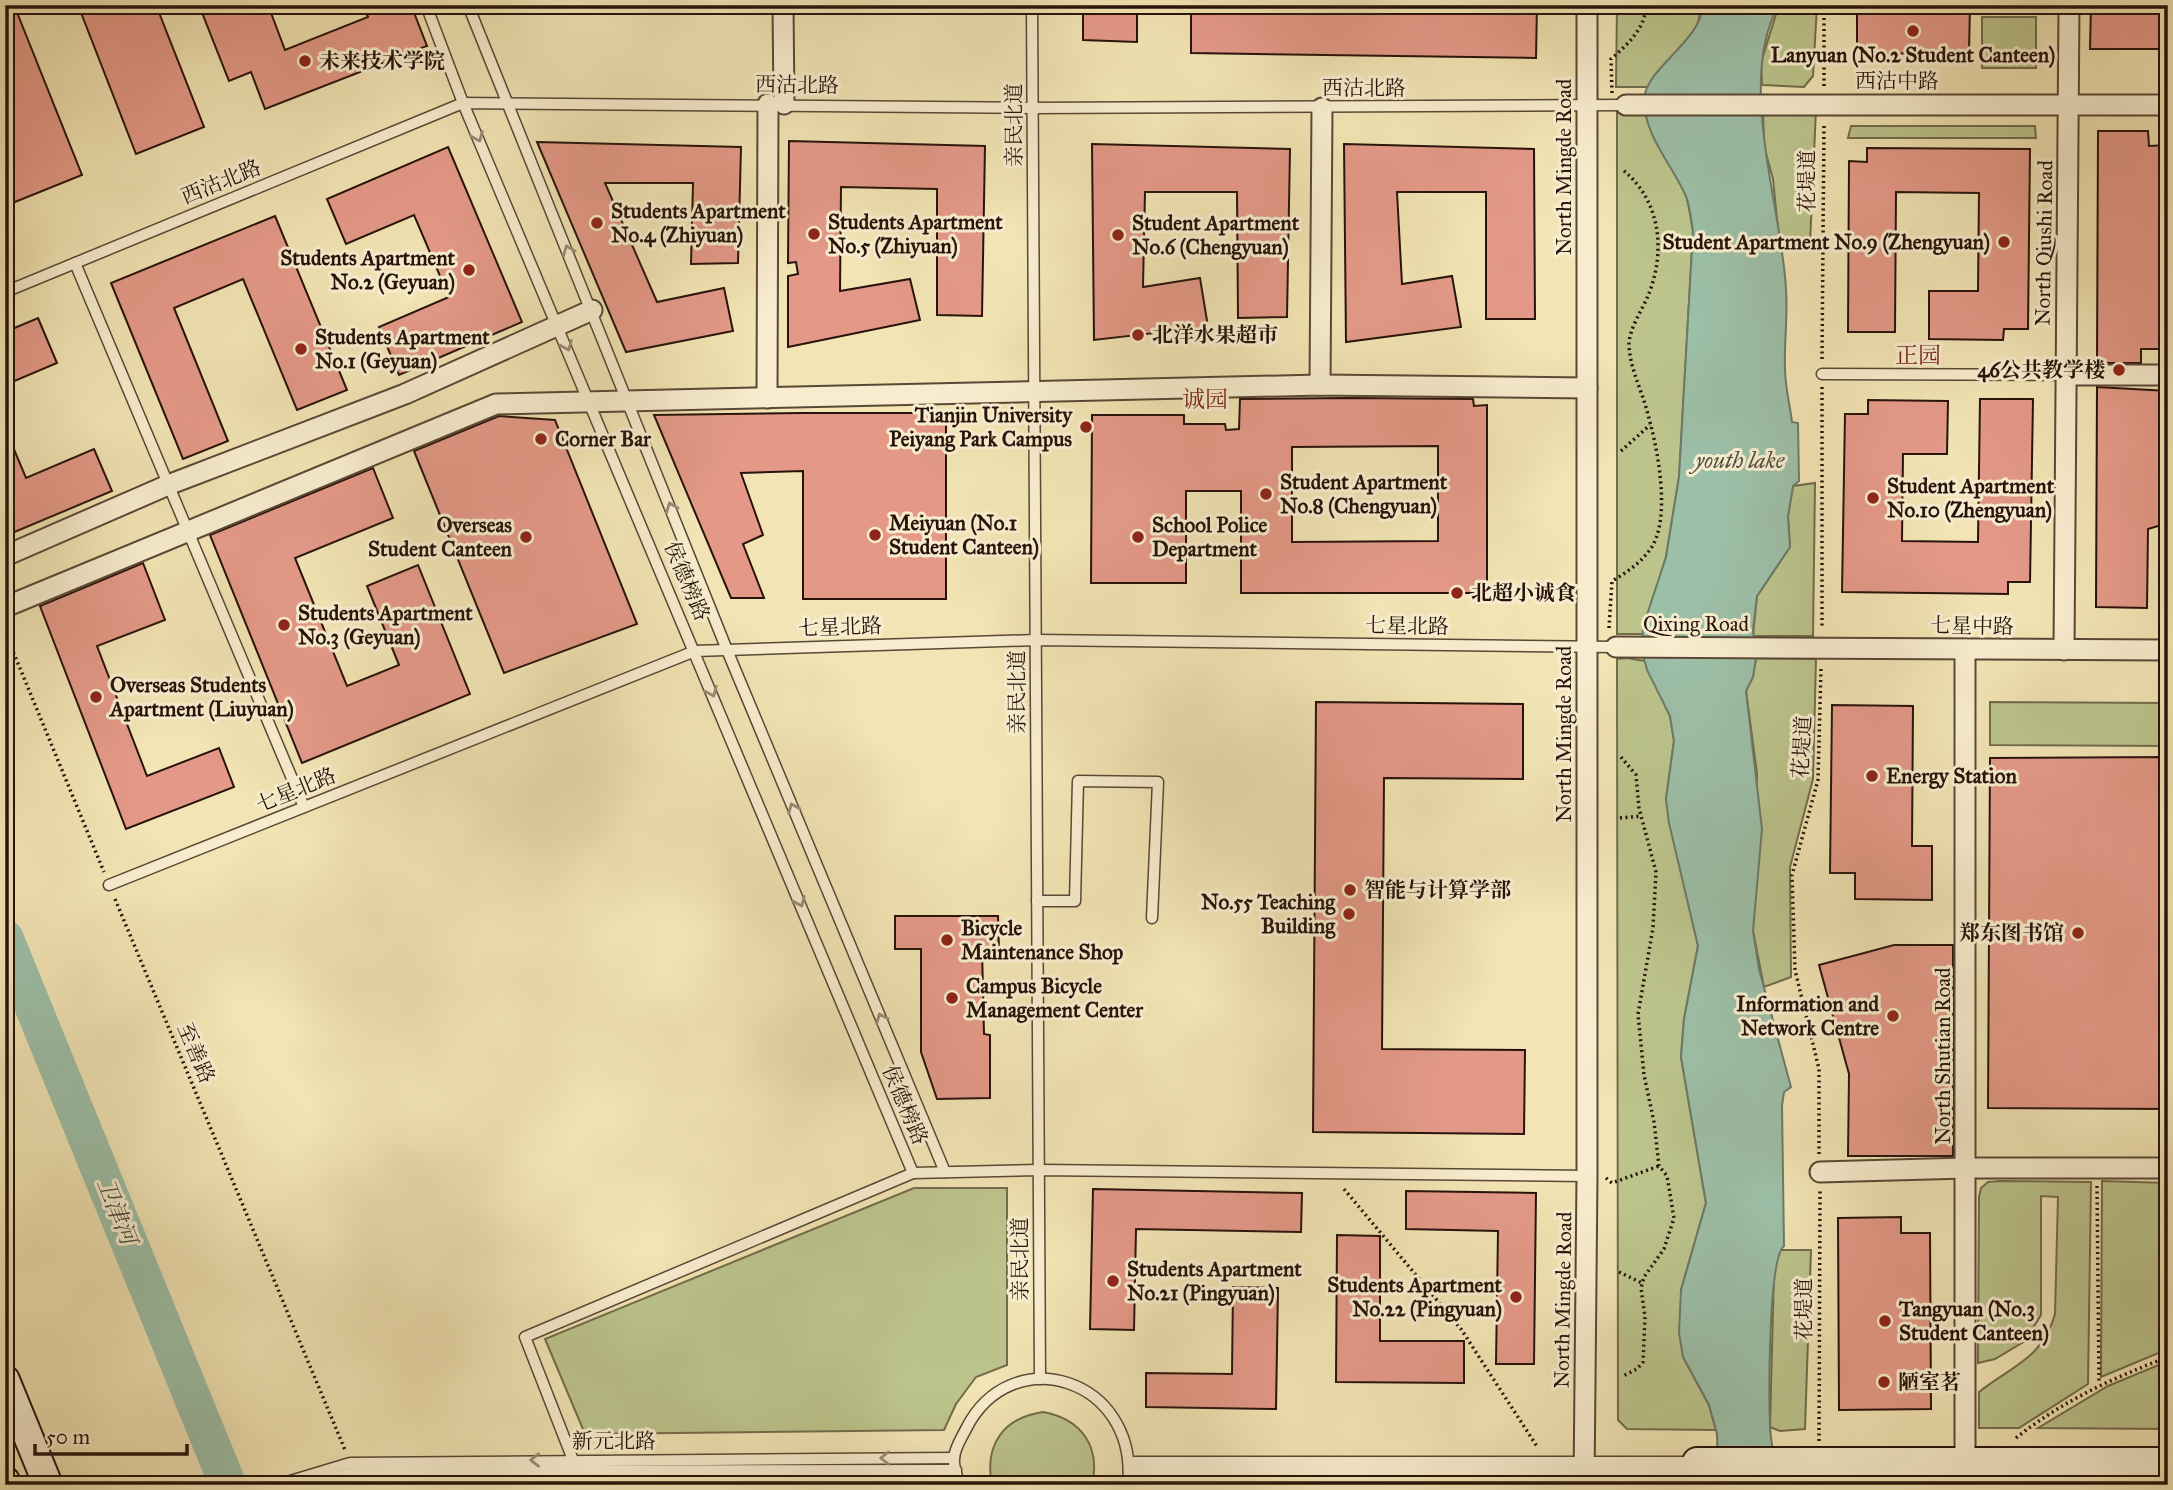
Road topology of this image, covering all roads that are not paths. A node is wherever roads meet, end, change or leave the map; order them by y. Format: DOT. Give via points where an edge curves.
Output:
graph roads {
  1 [pos="426,5"];
  2 [pos="468,5"];
  3 [pos="783,5"];
  4 [pos="1032,5"];
  5 [pos="1587,5"];
  6 [pos="2069,5"];
  7 [pos="463,103"];
  8 [pos="508,103"];
  9 [pos="776,104"];
  10 [pos="1619,105"];
  11 [pos="2068,105"];
  12 [pos="2168,105"];
  13 [pos="1586,106"];
  14 [pos="1033,108"];
  15 [pos="1322,108"];
  16 [pos="75,263"];
  17 [pos="5,292"];
  18 [pos="592,310"];
  19 [pos="558,325"];
  20 [pos="1822,374"];
  21 [pos="2066,375"];
  22 [pos="2168,375"];
  23 [pos="1320,385"];
  24 [pos="1587,388"];
  25 [pos="1034,390"];
  26 [pos="767,398"];
  27 [pos="628,399"];
  28 [pos="592,403"];
  29 [pos="168,485"];
  30 [pos="188,533"];
  31 [pos="5,556"];
  32 [pos="5,607"];
  33 [pos="1036,640"];
  34 [pos="1775,647"];
  35 [pos="1603,648"];
  36 [pos="1965,649"];
  37 [pos="727,650"];
  38 [pos="2064,650"];
  39 [pos="2168,650"];
  40 [pos="695,651"];
  41 [pos="304,807"];
  42 [pos="109,885"];
  43 [pos="1037,901"];
  44 [pos="1152,918"];
  45 [pos="1966,1168"];
  46 [pos="2168,1168"];
  47 [pos="1039,1170"];
  48 [pos="913,1172"];
  49 [pos="945,1172"];
  50 [pos="1820,1172"];
  51 [pos="1587,1176"];
  52 [pos="1040,1379"];
  53 [pos="5,1380"];
  54 [pos="954,1458"];
  55 [pos="573,1460"];
  56 [pos="1977,1462"];
  57 [pos="2168,1462"];
  58 [pos="1798,1465"];
  59 [pos="1129,1466"];
  60 [pos="1707,1467"];
  61 [pos="956,1470"];
  62 [pos="2168,1472"];
  63 [pos="1584,1473"];
  64 [pos="279,1484"];
  65 [pos="48,1485"];
  66 [pos="308,1485"];
  67 [pos="960,1485"];
  68 [pos="1128,1485"];
  1 -- 7 [label="lane, 侯德榜路"];
  2 -- 8 [label="lane, 侯德榜路"];
  3 -- 9 [label="street"];
  4 -- 14 [label="lane, 亲民北道"];
  5 -- 13 [label="street, North Mingde Road"];
  6 -- 11 [label="street, North Qiushi Road"];
  7 -- 8 [label="lane, 西沽北路"];
  7 -- 16 [label="lane, 西沽北路"];
  7 -- 19 [label="lane, 侯德榜路, one-way"];
  8 -- 9 [label="lane, 西沽北路"];
  18 -- 8 [label="lane, 侯德榜路, one-way"];
  9 -- 14 [label="lane, 西沽北路"];
  9 -- 26 [label="street"];
  10 -- 11 [label="street, 西沽中路"];
  10 -- 13 [label="lane, 西沽北路"];
  11 -- 12 [label="street, 西沽中路"];
  11 -- 21 [label="street, North Qiushi Road"];
  13 -- 15 [label="lane, 西沽北路"];
  13 -- 24 [label="street, North Mingde Road"];
  14 -- 15 [label="lane, 西沽北路"];
  14 -- 25 [label="lane, 亲民北道"];
  15 -- 23 [label="street"];
  16 -- 17 [label="lane, 西沽北路"];
  16 -- 29 [label="lane"];
  18 -- 19 [label="street"];
  18 -- 27 [label="lane, 侯德榜路"];
  19 -- 28 [label="lane, 侯德榜路, one-way"];
  19 -- 29 [label="street" via="405,394"];
  20 -- 21 [label="lane"];
  21 -- 22 [label="street"];
  21 -- 38 [label="street, North Qiushi Road"];
  23 -- 24 [label="street"];
  23 -- 25 [label="street"];
  24 -- 35 [label="street, North Mingde Road"];
  25 -- 26 [label="street"];
  25 -- 33 [label="lane, 亲民北道"];
  26 -- 27 [label="street"];
  27 -- 28 [label="street"];
  37 -- 27 [label="lane, 侯德榜路, one-way"];
  28 -- 30 [label="street" via="496,404"];
  28 -- 40 [label="lane, 侯德榜路"];
  29 -- 30 [label="lane"];
  29 -- 31 [label="street"];
  30 -- 32 [label="street"];
  30 -- 41 [label="lane"];
  33 -- 35 [label="lane, 七星北路"];
  33 -- 37 [label="lane, 七星北路"];
  33 -- 43 [label="lane, 亲民北道"];
  34 -- 35 [label="street, Qixing Road"];
  34 -- 36 [label="street, 七星中路"];
  35 -- 51 [label="street, North Mingde Road"];
  36 -- 38 [label="street, 七星中路"];
  36 -- 45 [label="street, North Shutian Road"];
  37 -- 40 [label="lane, 七星北路"];
  49 -- 37 [label="lane, 侯德榜路, one-way"];
  38 -- 39 [label="street, 七星中路"];
  40 -- 41 [label="lane, 七星北路"];
  40 -- 48 [label="lane, 侯德榜路, one-way"];
  41 -- 42 [label="lane, 七星北路"];
  43 -- 44 [label="lane" via="1075,901 1078,781 1158,782"];
  43 -- 47 [label="lane, 亲民北道"];
  45 -- 46 [label="street"];
  45 -- 50 [label="street"];
  45 -- 56 [label="street, North Shutian Road"];
  47 -- 49 [label="lane"];
  47 -- 51 [label="lane"];
  47 -- 52 [label="lane, 亲民北道"];
  48 -- 49 [label="lane"];
  48 -- 55 [label="lane" via="525,1337"];
  51 -- 63 [label="street, North Mingde Road"];
  52 -- 54 [label="lane" via="1014,1384 991,1397 973,1416"];
  52 -- 59 [label="lane" via="1067,1382 1091,1393 1111,1412 1125,1435"];
  53 -- 65 [label="street"];
  54 -- 55 [label="lane, 新元北路, one-way"];
  54 -- 61 [label="lane"];
  55 -- 64 [label="lane, 新元北路, one-way" via="350,1463"];
  56 -- 57 [label="street"];
  56 -- 58 [label="street"];
  58 -- 60 [label="street"];
  58 -- 62 [label="street"];
  59 -- 63 [label="lane"];
  59 -- 63 [label="lane" via="1547,1462"];
  59 -- 68 [label="lane"];
  60 -- 63 [label="lane"];
  60 -- 63 [label="lane"];
  61 -- 66 [label="lane, 新元北路" via="354,1472"];
  61 -- 67 [label="lane"];
}
